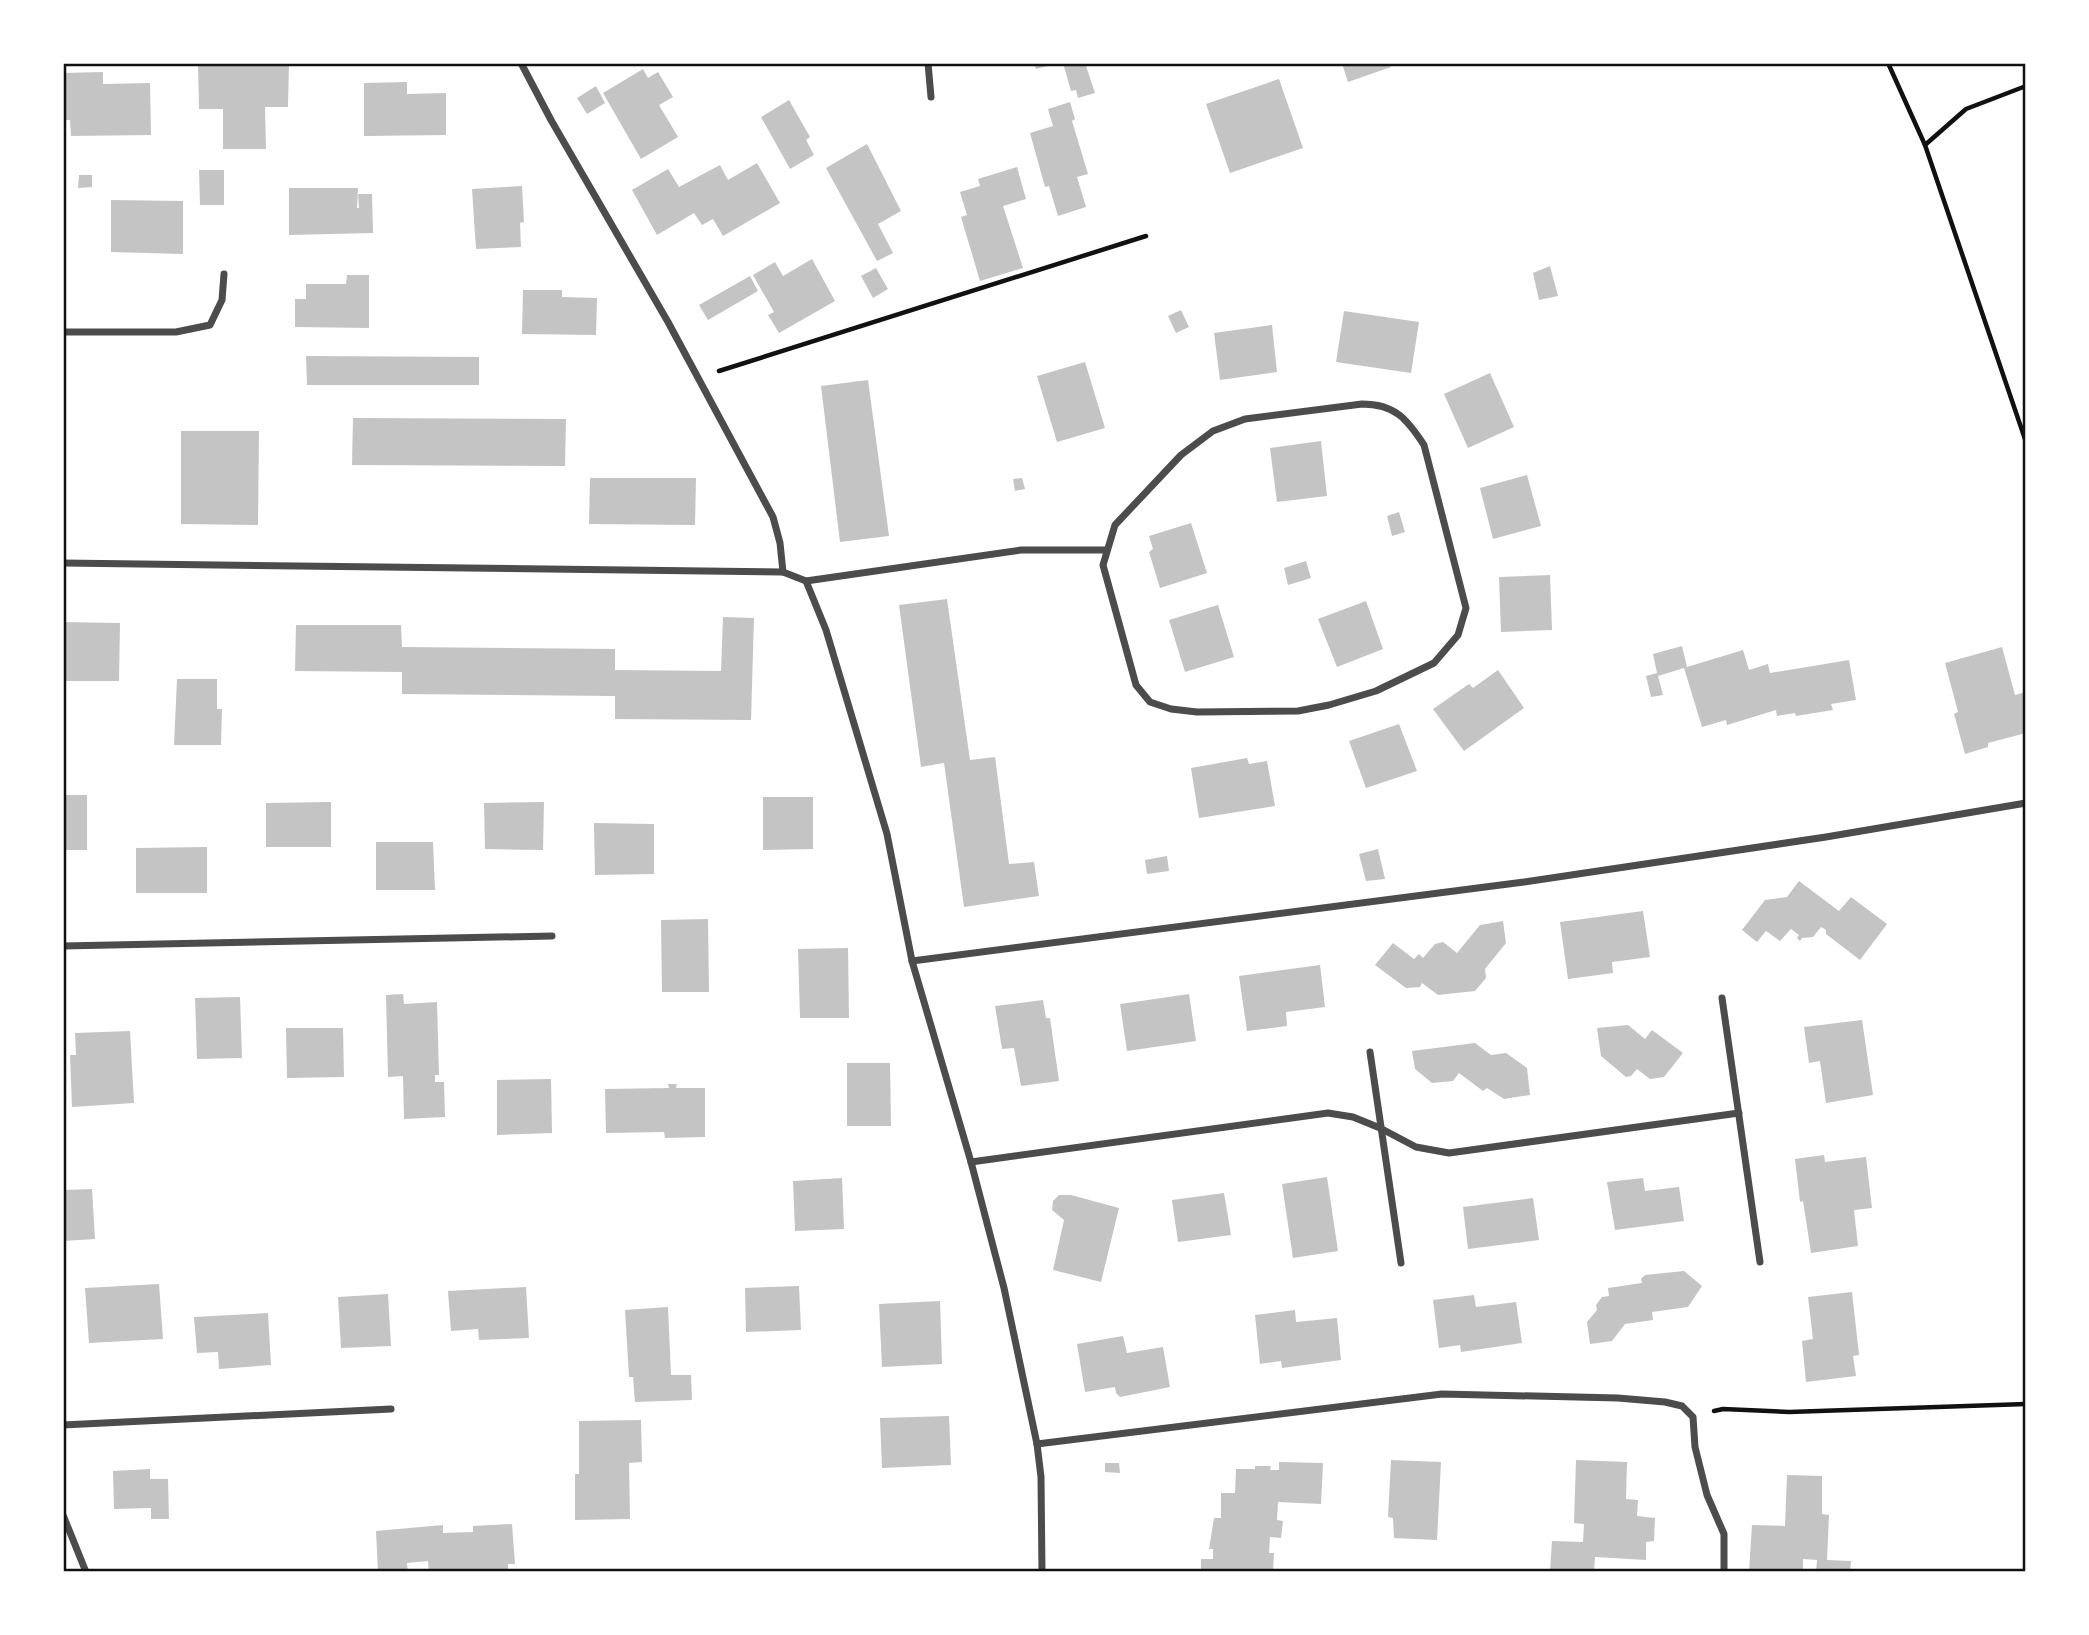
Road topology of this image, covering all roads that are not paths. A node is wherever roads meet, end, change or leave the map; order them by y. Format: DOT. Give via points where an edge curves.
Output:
graph roads {
  1 [pos="521,63"];
  2 [pos="928,63"];
  3 [pos="931,97"];
  4 [pos="224,274"];
  5 [pos="63,332"];
  6 [pos="1105,550"];
  7 [pos="63,563"];
  8 [pos="783,572"];
  9 [pos="806,581"];
  10 [pos="2026,803"];
  11 [pos="552,936"];
  12 [pos="63,946"];
  13 [pos="912,961"];
  14 [pos="1722,998"];
  15 [pos="1370,1052"];
  16 [pos="1739,1113"];
  17 [pos="1380,1128"];
  18 [pos="971,1162"];
  19 [pos="1760,1262"];
  20 [pos="1401,1264"];
  21 [pos="391,1409"];
  22 [pos="63,1425"];
  23 [pos="1037,1444"];
  24 [pos="63,1515"];
  25 [pos="86,1572"];
  26 [pos="1042,1572"];
  27 [pos="1724,1572"];
  1 -- 8 [label="street" via="773,517"];
  2 -- 3 [label="street"];
  4 -- 5 [label="street" via="222,300 210,325 176,332"];
  6 -- 6 [label="street" via="1103,565 1136,685 1150,702 1171,709 1298,711 1376,691 1434,663 1458,635 1466,608 1424,445 1395,411 1380,404 1245,419 1213,431 1181,455 1115,524"];
  6 -- 9 [label="street" via="1021,550"];
  7 -- 8 [label="street"];
  8 -- 9 [label="street"];
  9 -- 13 [label="street" via="826,630 887,834"];
  10 -- 13 [label="street" via="1524,882"];
  11 -- 12 [label="street"];
  13 -- 18 [label="street"];
  14 -- 16 [label="street"];
  15 -- 17 [label="street"];
  16 -- 17 [label="street" via="1449,1153 1416,1147"];
  16 -- 19 [label="street"];
  17 -- 18 [label="street" via="1328,1113"];
  17 -- 20 [label="street"];
  18 -- 23 [label="street"];
  21 -- 22 [label="street"];
  23 -- 26 [label="street"];
  23 -- 27 [label="street" via="1442,1394 1665,1402 1682,1406 1693,1417 1707,1495 1724,1534"];
  24 -- 25 [label="street"];
}
